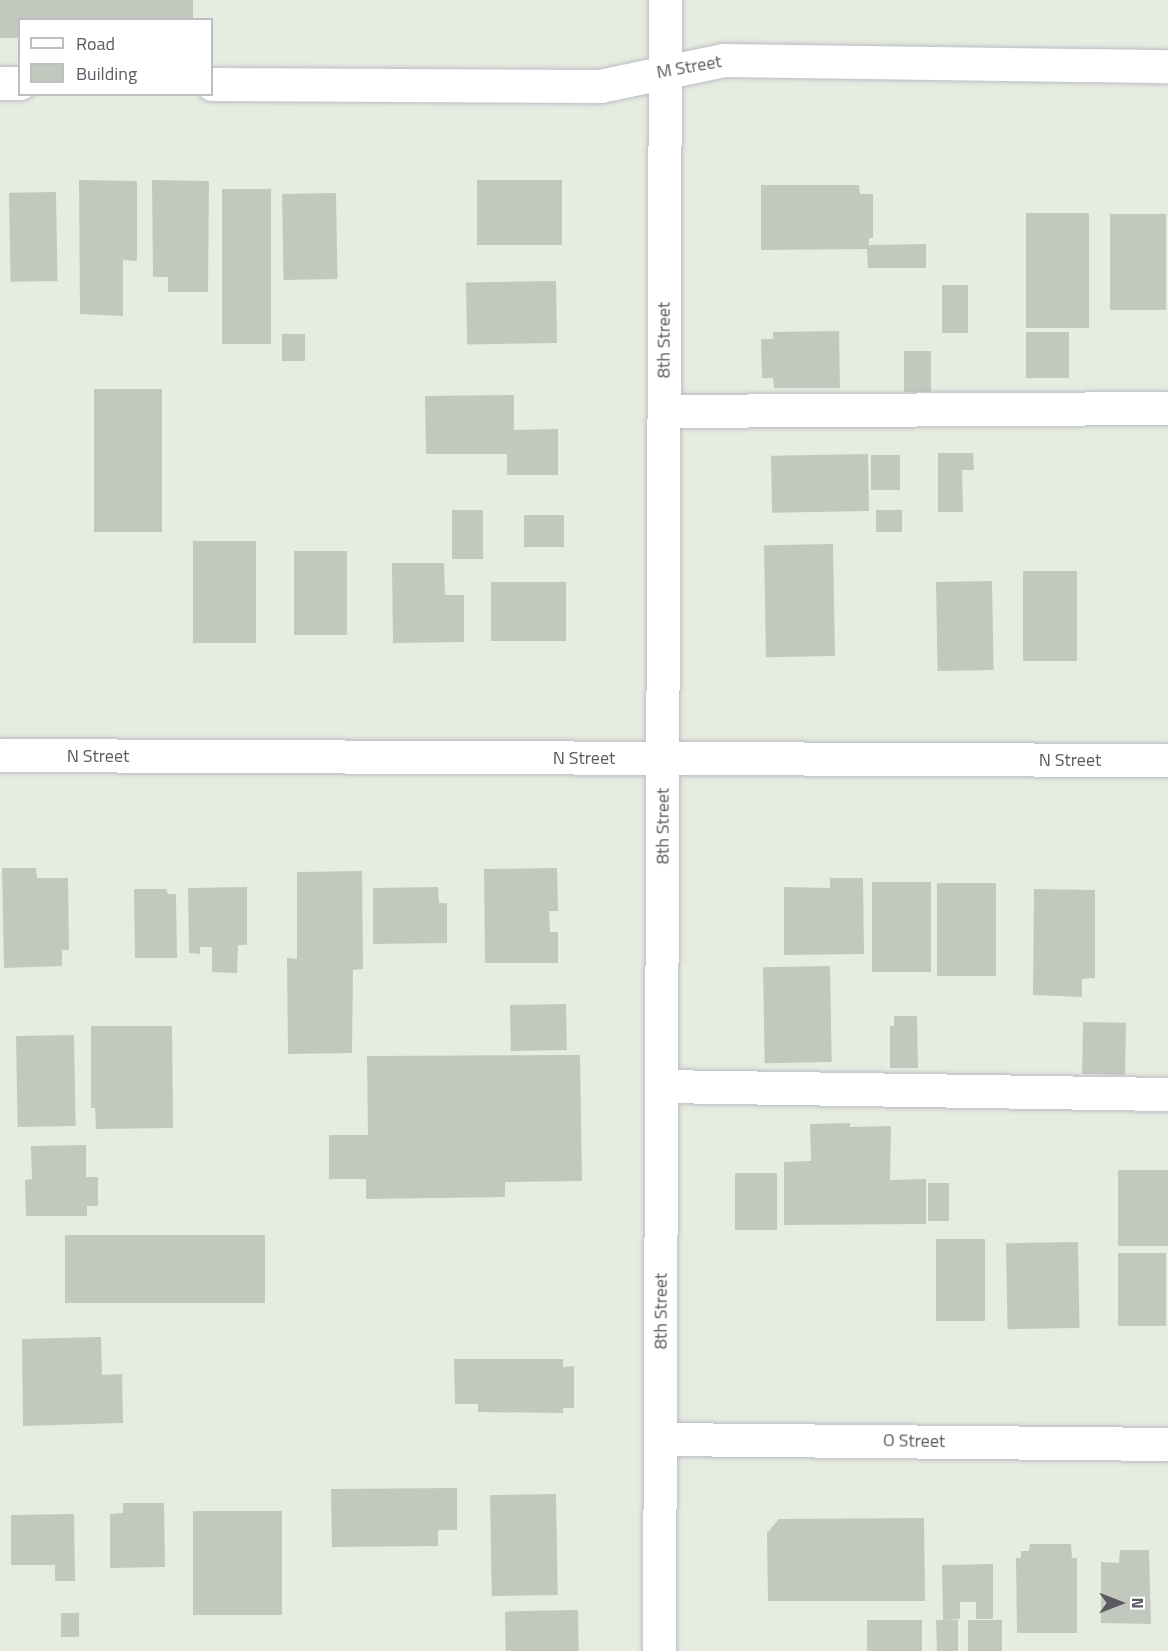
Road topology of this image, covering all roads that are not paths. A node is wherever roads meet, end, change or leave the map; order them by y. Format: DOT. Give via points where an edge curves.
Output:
graph roads {
  1 [pos="665,0"];
  2 [pos="1168,66"];
  3 [pos="665,70"];
  4 [pos="0,83"];
  5 [pos="18,83"];
  6 [pos="213,84"];
  7 [pos="1168,408"];
  8 [pos="664,411"];
  9 [pos="0,755"];
  10 [pos="663,758"];
  11 [pos="1168,760"];
  12 [pos="662,1086"];
  13 [pos="1168,1094"];
  14 [pos="660,1439"];
  15 [pos="1168,1444"];
  16 [pos="659,1651"];
  1 -- 3 [label="street, 8th Street"];
  2 -- 3 [label="street, M Street" via="723,60"];
  3 -- 6 [label="street, M Street" via="600,86"];
  3 -- 8 [label="street, 8th Street"];
  4 -- 5 [label="street"];
  7 -- 8 [label="street"];
  8 -- 10 [label="street, 8th Street"];
  9 -- 10 [label="street, N Street"];
  10 -- 11 [label="street, N Street"];
  10 -- 12 [label="street, 8th Street"];
  12 -- 13 [label="street"];
  12 -- 14 [label="street, 8th Street"];
  14 -- 15 [label="street, O Street"];
  14 -- 16 [label="street, 8th Street"];
}
